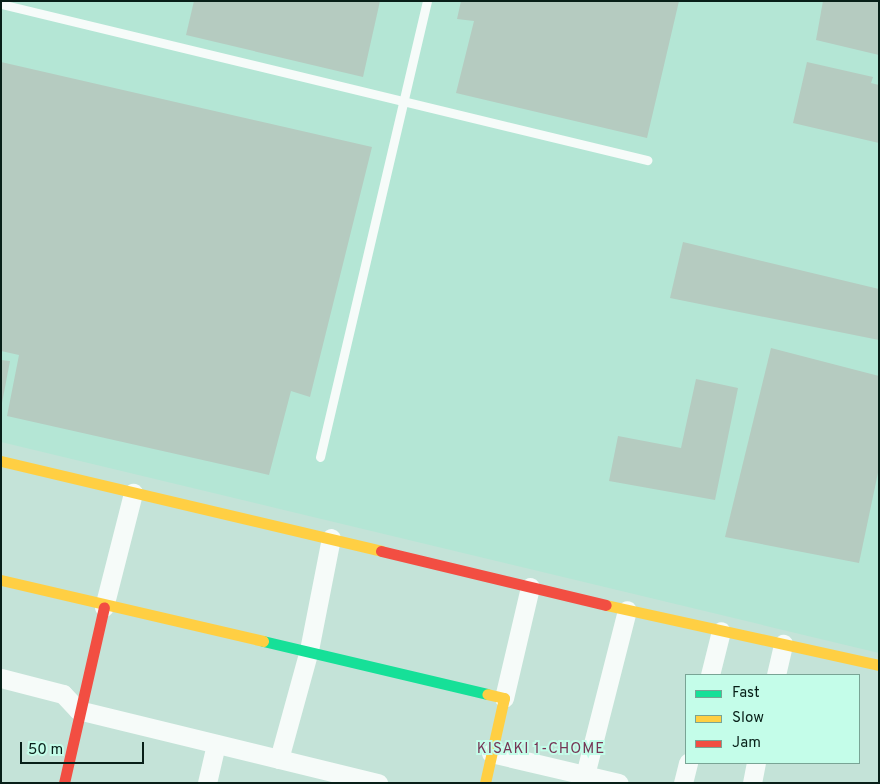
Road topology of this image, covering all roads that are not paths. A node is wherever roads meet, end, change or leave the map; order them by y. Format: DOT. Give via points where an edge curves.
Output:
graph roads {
  1 [pos="427,1"];
  2 [pos="1,4"];
  3 [pos="403,101"];
  4 [pos="647,160"];
  5 [pos="320,457"];
  6 [pos="1,461"];
  7 [pos="133,493"];
  8 [pos="331,538"];
  9 [pos="1,580"];
  10 [pos="530,587"];
  11 [pos="104,607"];
  12 [pos="627,610"];
  13 [pos="721,631"];
  14 [pos="783,644"];
  15 [pos="309,650"];
  16 [pos="879,665"];
  17 [pos="710,674"];
  18 [pos="776,674"];
  19 [pos="1,678"];
  20 [pos="504,698"];
  21 [pos="78,710"];
  22 [pos="216,744"];
  23 [pos="491,753"];
  24 [pos="280,759"];
  25 [pos="688,764"];
  26 [pos="756,764"];
  27 [pos="585,775"];
  28 [pos="64,783"];
  29 [pos="207,783"];
  30 [pos="378,783"];
  31 [pos="485,783"];
  32 [pos="619,783"];
  33 [pos="683,783"];
  34 [pos="752,783"];
  1 -- 3 [label="lane"];
  2 -- 3 [label="lane"];
  3 -- 4 [label="lane"];
  3 -- 5 [label="lane"];
  6 -- 7 [label="street"];
  7 -- 8 [label="street"];
  7 -- 11 [label="street"];
  8 -- 10 [label="street"];
  8 -- 15 [label="street"];
  9 -- 11 [label="street"];
  10 -- 12 [label="street"];
  10 -- 20 [label="street"];
  11 -- 15 [label="street"];
  11 -- 21 [label="street"];
  12 -- 13 [label="street"];
  12 -- 27 [label="street"];
  13 -- 14 [label="street"];
  13 -- 17 [label="street"];
  14 -- 16 [label="street"];
  14 -- 18 [label="street"];
  15 -- 20 [label="street"];
  15 -- 24 [label="street"];
  19 -- 21 [label="street" via="63,694"];
  20 -- 23 [label="street"];
  21 -- 22 [label="street"];
  21 -- 28 [label="street"];
  22 -- 24 [label="street"];
  22 -- 29 [label="street"];
  23 -- 27 [label="street"];
  23 -- 31 [label="street"];
  24 -- 30 [label="street"];
  25 -- 33 [label="street"];
  26 -- 34 [label="street"];
  27 -- 32 [label="street"];
}
